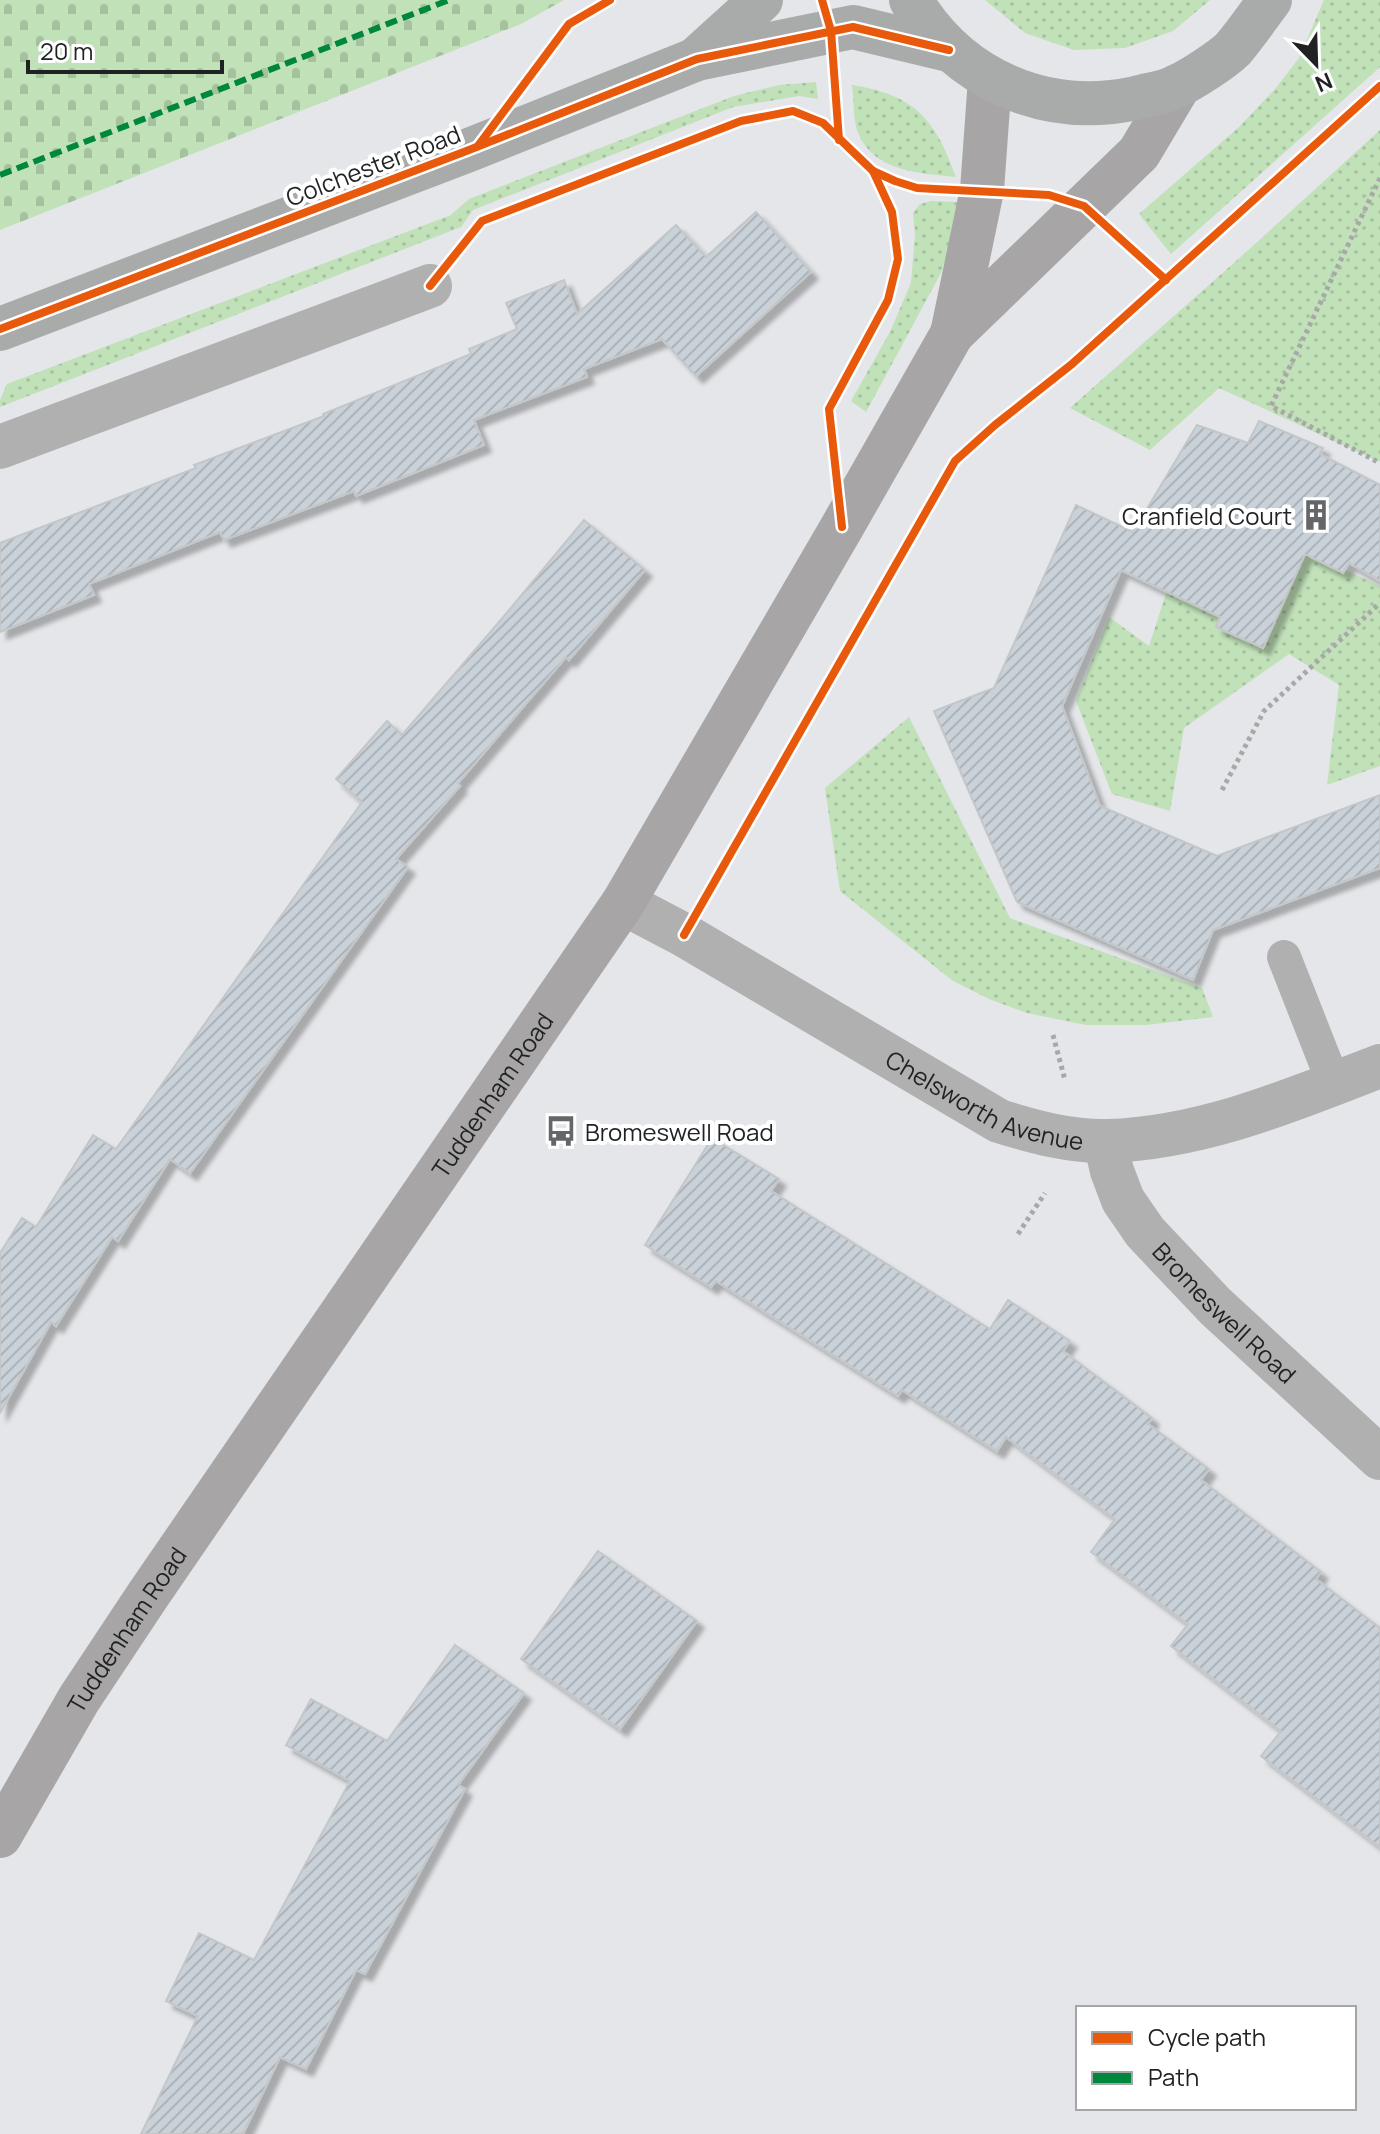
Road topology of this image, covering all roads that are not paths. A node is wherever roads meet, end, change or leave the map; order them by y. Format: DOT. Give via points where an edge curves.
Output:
graph roads {
  1 [pos="761,0"];
  2 [pos="911,0"];
  3 [pos="1270,0"];
  4 [pos="949,50"];
  5 [pos="697,59"];
  6 [pos="990,79"];
  7 [pos="1179,86"];
  8 [pos="430,286"];
  9 [pos="0,329"];
  10 [pos="952,334"];
  11 [pos="0,447"];
  12 [pos="623,903"];
  13 [pos="1284,957"];
  14 [pos="1380,1066"];
  15 [pos="1334,1084"];
  16 [pos="1105,1141"];
  17 [pos="1380,1458"];
  18 [pos="0,1836"];
  1 -- 5 [label="main road, Colchester Road"];
  2 -- 4 [label="main road"];
  3 -- 7 [label="main road" via="1231,51"];
  4 -- 5 [label="main road, Colchester Road" via="853,27"];
  4 -- 6 [label="main road"];
  5 -- 9 [label="main road, Colchester Road"];
  6 -- 7 [label="main road" via="1072,104 1109,104"];
  6 -- 10 [label="street, Tuddenham Road" via="982,190"];
  7 -- 10 [label="street, Tuddenham Road" via="1139,153"];
  8 -- 11 [label="street"];
  10 -- 12 [label="street, Tuddenham Road"];
  12 -- 16 [label="street, Chelsworth Avenue" via="999,1121 1040,1134"];
  12 -- 18 [label="street, Tuddenham Road" via="148,1595 79,1699"];
  13 -- 15 [label="lane"];
  14 -- 15 [label="street, Chelsworth Avenue"];
  15 -- 16 [label="street, Chelsworth Avenue" via="1240,1118 1169,1135"];
  16 -- 17 [label="street, Bromeswell Road" via="1123,1200 1145,1232 1215,1306"];
}
